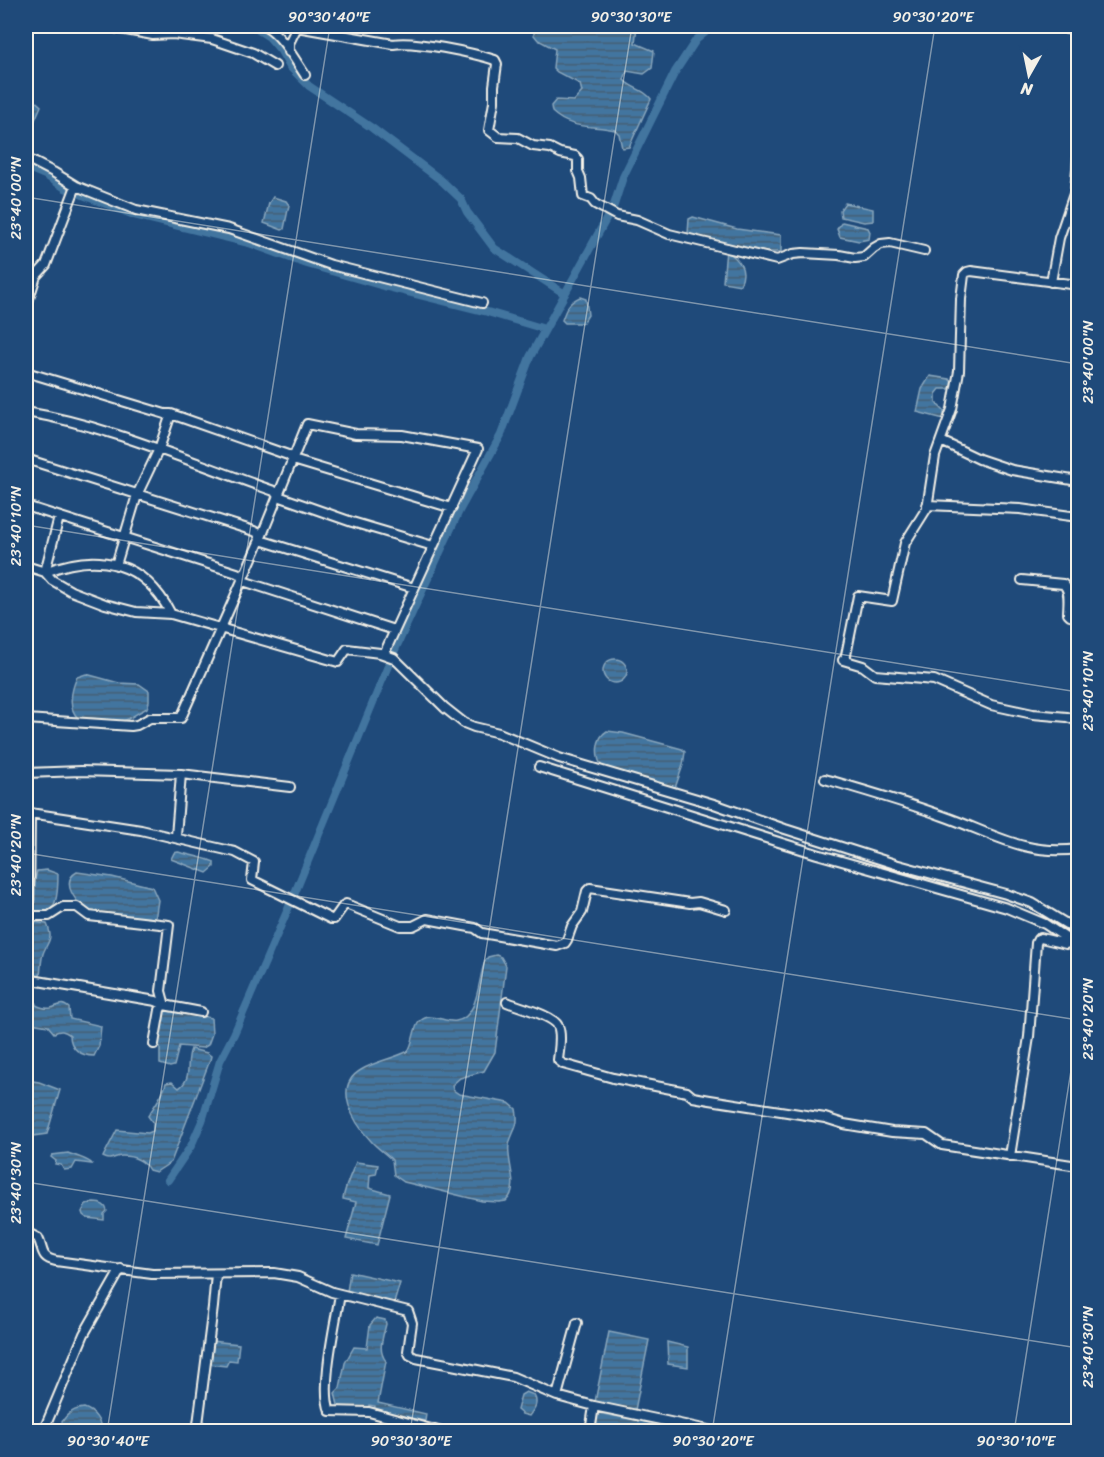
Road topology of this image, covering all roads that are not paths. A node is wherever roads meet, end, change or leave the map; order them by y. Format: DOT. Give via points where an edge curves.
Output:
graph roads {
  1 [pos="104,26"];
  2 [pos="265,26"];
  3 [pos="297,26"];
  4 [pos="289,52"];
  5 [pos="276,66"];
  6 [pos="305,75"];
  7 [pos="1078,157"];
  8 [pos="26,158"];
  9 [pos="76,186"];
  10 [pos="924,251"];
  11 [pos="1052,282"];
  12 [pos="1078,285"];
  13 [pos="482,303"];
  14 [pos="26,308"];
  15 [pos="26,372"];
  16 [pos="26,412"];
  17 [pos="171,414"];
  18 [pos="941,441"];
  19 [pos="159,449"];
  20 [pos="26,459"];
  21 [pos="293,460"];
  22 [pos="1078,481"];
  23 [pos="137,495"];
  24 [pos="278,496"];
  25 [pos="927,505"];
  26 [pos="26,506"];
  27 [pos="452,508"];
  28 [pos="59,517"];
  29 [pos="1078,517"];
  30 [pos="124,537"];
  31 [pos="260,540"];
  32 [pos="434,546"];
  33 [pos="116,565"];
  34 [pos="26,566"];
  35 [pos="45,572"];
  36 [pos="243,580"];
  37 [pos="1022,580"];
  38 [pos="414,588"];
  39 [pos="171,614"];
  40 [pos="1078,618"];
  41 [pos="220,629"];
  42 [pos="394,630"];
  43 [pos="384,654"];
  44 [pos="26,719"];
  45 [pos="1078,721"];
  46 [pos="539,767"];
  47 [pos="26,773"];
  48 [pos="181,774"];
  49 [pos="825,779"];
  50 [pos="290,787"];
  51 [pos="179,839"];
  52 [pos="1078,849"];
  53 [pos="726,910"];
  54 [pos="27,916"];
  55 [pos="1078,931"];
  56 [pos="1071,940"];
  57 [pos="1078,946"];
  58 [pos="26,979"];
  59 [pos="507,1002"];
  60 [pos="164,1005"];
  61 [pos="201,1012"];
  62 [pos="154,1044"];
  63 [pos="1010,1156"];
  64 [pos="1078,1167"];
  65 [pos="26,1232"];
  66 [pos="121,1269"];
  67 [pos="216,1274"];
  68 [pos="340,1294"];
  69 [pos="577,1323"];
  70 [pos="557,1396"];
  71 [pos="594,1406"];
  72 [pos="43,1431"];
  73 [pos="197,1431"];
  74 [pos="442,1431"];
  75 [pos="590,1431"];
  76 [pos="718,1431"];
  1 -- 5 [label="street" via="153,35 213,39"];
  2 -- 4 [label="street"];
  3 -- 4 [label="street"];
  3 -- 10 [label="street" via="495,60 489,130 498,137 518,138 533,146 575,156 583,196 617,216 682,238 777,260 803,253 864,257 881,244 891,243"];
  4 -- 6 [label="street"];
  7 -- 11 [label="street" via="1075,191 1059,238"];
  8 -- 9 [label="street"];
  9 -- 13 [label="street" via="136,210 229,229 331,265"];
  9 -- 14 [label="street"];
  11 -- 12 [label="street"];
  11 -- 18 [label="street" via="971,271 964,275 957,382"];
  15 -- 17 [label="street"];
  16 -- 19 [label="street"];
  17 -- 19 [label="street"];
  17 -- 21 [label="street"];
  18 -- 22 [label="street" via="1012,470"];
  18 -- 25 [label="street"];
  19 -- 23 [label="street"];
  19 -- 24 [label="street" via="274,491"];
  20 -- 23 [label="street"];
  21 -- 24 [label="street"];
  21 -- 27 [label="street"];
  21 -- 27 [label="street" via="307,424 478,449"];
  23 -- 30 [label="street"];
  23 -- 31 [label="street" via="254,531"];
  24 -- 31 [label="street"];
  24 -- 32 [label="street"];
  25 -- 29 [label="street" via="1020,508"];
  25 -- 45 [label="street" via="905,543 892,602 858,596 843,660 863,666 874,675 934,680 992,705"];
  26 -- 28 [label="street"];
  27 -- 32 [label="street"];
  28 -- 30 [label="street"];
  28 -- 35 [label="street"];
  30 -- 33 [label="street"];
  30 -- 36 [label="street" via="240,574"];
  31 -- 36 [label="street"];
  31 -- 38 [label="street"];
  32 -- 38 [label="street"];
  33 -- 35 [label="street" via="79,562"];
  33 -- 39 [label="street" via="151,584"];
  34 -- 35 [label="street"];
  35 -- 39 [label="street" via="66,588 105,604 143,613"];
  36 -- 41 [label="street"];
  36 -- 42 [label="street"];
  37 -- 40 [label="street" via="1066,586 1068,614"];
  38 -- 42 [label="street"];
  39 -- 41 [label="street"];
  41 -- 43 [label="street" via="338,662 347,649"];
  41 -- 44 [label="street" via="181,718 155,717 131,726"];
  42 -- 43 [label="street"];
  43 -- 55 [label="street" via="401,663 456,717 474,727 785,830 1006,894 1032,903"];
  46 -- 56 [label="street" via="817,854 1007,908"];
  47 -- 48 [label="street"];
  48 -- 50 [label="street"];
  48 -- 51 [label="street" via="176,836"];
  49 -- 52 [label="street" via="943,816 1018,846 1049,851"];
  51 -- 53 [label="street" via="243,855 254,862 252,880 332,919 346,904 400,926 413,926 427,919 556,946 567,940 590,888 699,902"];
  51 -- 54 [label="street" via="30,813"];
  54 -- 60 [label="street" via="48,916 63,907 76,907 89,916 169,925 161,991"];
  55 -- 56 [label="street"];
  56 -- 57 [label="street"];
  56 -- 63 [label="street" via="1066,944 1041,938 1036,943 1029,1036"];
  58 -- 60 [label="street"];
  59 -- 63 [label="street" via="555,1022 560,1034 558,1060 563,1064 693,1096 892,1132 926,1134 942,1145"];
  60 -- 61 [label="street"];
  60 -- 62 [label="street"];
  63 -- 64 [label="street"];
  65 -- 66 [label="street" via="38,1238 48,1260"];
  66 -- 67 [label="street" via="152,1274"];
  66 -- 72 [label="street" via="84,1334"];
  67 -- 68 [label="street" via="274,1273 298,1277"];
  67 -- 73 [label="street"];
  68 -- 70 [label="street" via="408,1311 412,1323 410,1355 513,1377"];
  68 -- 74 [label="street" via="329,1367 330,1412 369,1412"];
  69 -- 70 [label="street"];
  70 -- 71 [label="street"];
  71 -- 75 [label="street"];
  71 -- 76 [label="street"];
}
